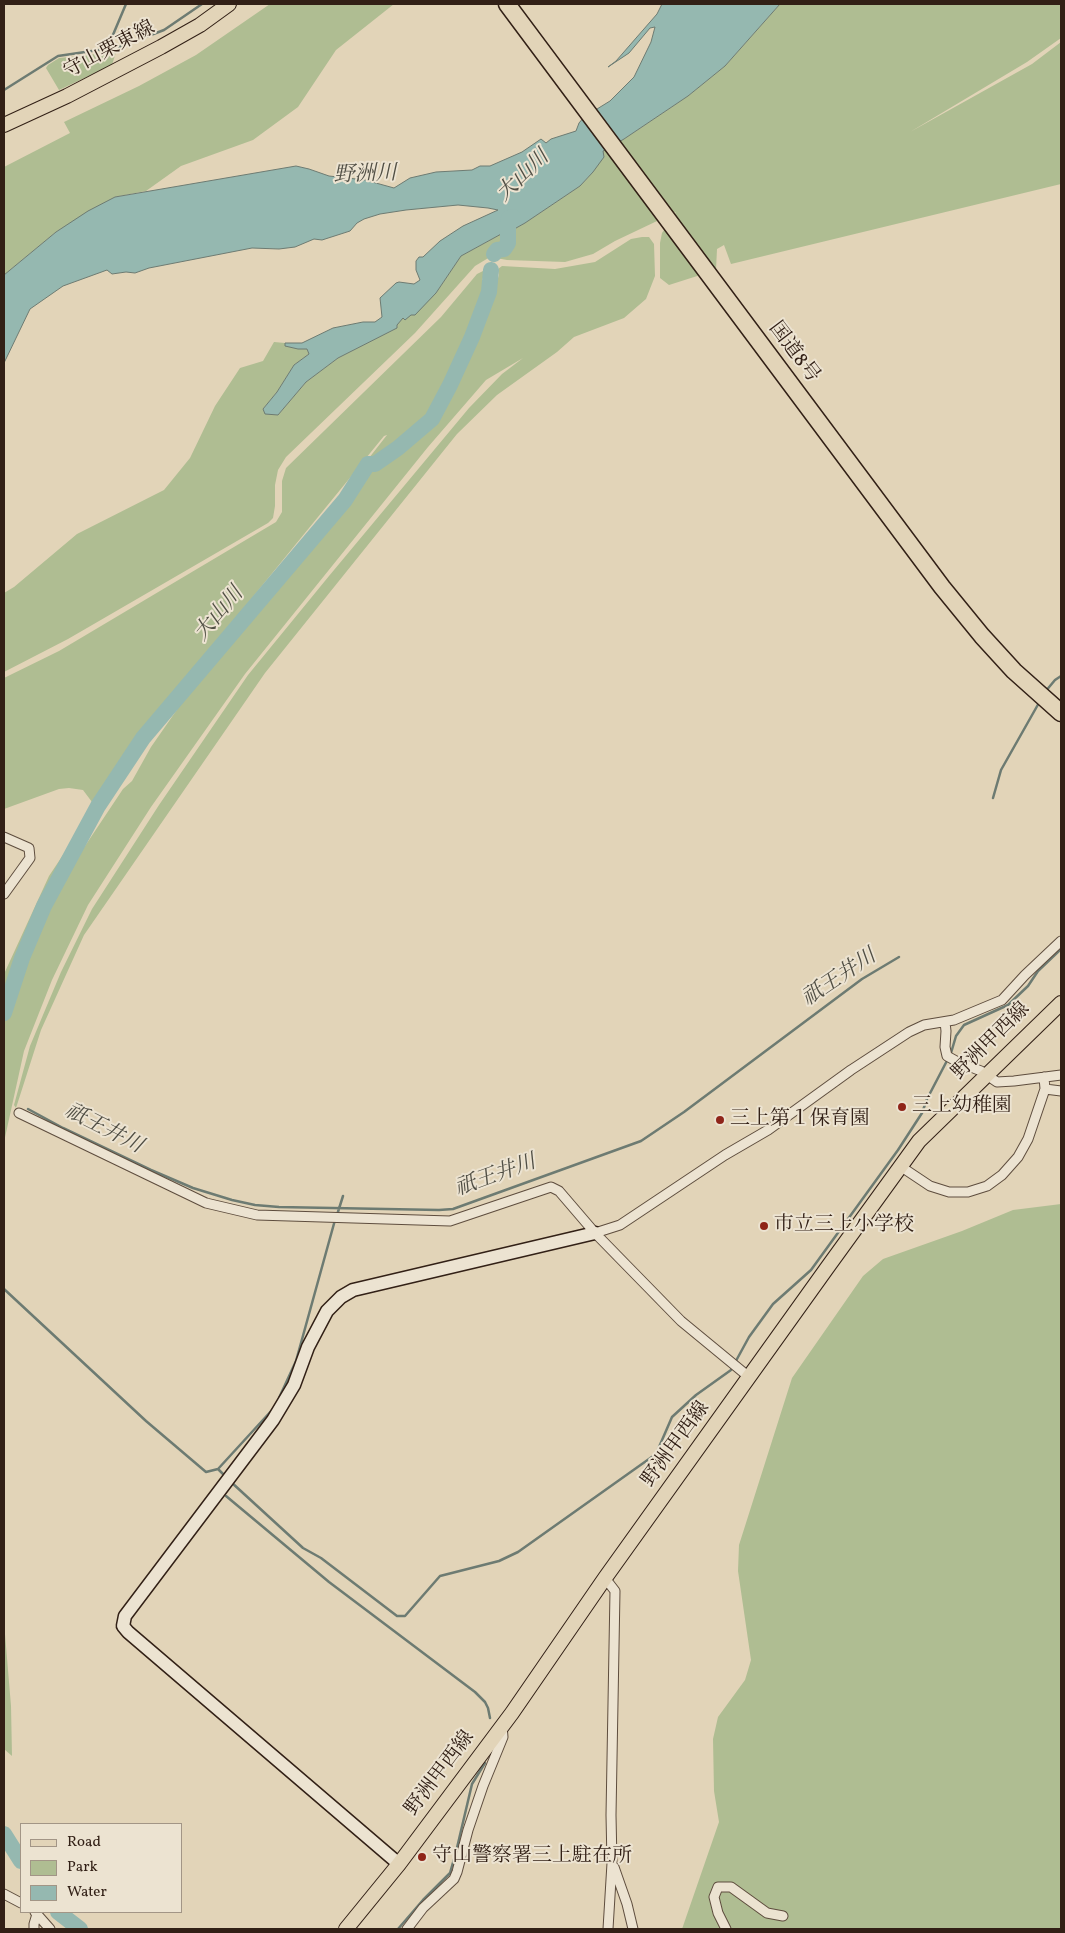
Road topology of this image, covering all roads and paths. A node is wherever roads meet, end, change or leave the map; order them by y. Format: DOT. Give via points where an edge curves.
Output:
graph roads {
  1 [pos="229,4"];
  2 [pos="507,4"];
  3 [pos="4,125"];
  4 [pos="1061,713"];
  5 [pos="4,837"];
  6 [pos="4,894"];
  7 [pos="1061,942"];
  8 [pos="1061,1003"];
  9 [pos="944,1022"];
  10 [pos="1061,1075"];
  11 [pos="987,1076"];
  12 [pos="1044,1077"];
  13 [pos="1045,1089"];
  14 [pos="1061,1091"];
  15 [pos="19,1113"];
  16 [pos="900,1166"];
  17 [pos="595,1232"];
  18 [pos="749,1377"];
  19 [pos="605,1578"];
  20 [pos="502,1725"];
  21 [pos="612,1863"];
  22 [pos="399,1864"];
  23 [pos="4,1894"];
  24 [pos="20,1902"];
  25 [pos="36,1913"];
  26 [pos="783,1916"];
  27 [pos="34,1929"];
  28 [pos="50,1929"];
  29 [pos="346,1929"];
  30 [pos="407,1929"];
  31 [pos="608,1929"];
  32 [pos="633,1929"];
  33 [pos="726,1929"];
  1 -- 3 [label="main road, 守山栗東線" via="161,48"];
  2 -- 4 [label="highway, 国道8号" via="942,587 1014,671"];
  5 -- 6 [label="street" via="29,848 30,858"];
  7 -- 9 [label="street" via="1002,1000"];
  8 -- 11 [label="main road, 野洲甲西線"];
  9 -- 11 [label="street" via="947,1056"];
  9 -- 17 [label="street" via="908,1032 768,1130 620,1225"];
  10 -- 12 [label="street"];
  11 -- 12 [label="street" via="996,1082"];
  11 -- 16 [label="main road, 野洲甲西線" via="920,1140"];
  12 -- 13 [label="street"];
  13 -- 14 [label="street"];
  13 -- 16 [label="street" via="1028,1139 1018,1157 987,1186 968,1192 949,1192 930,1186"];
  15 -- 17 [label="street" via="206,1203 257,1215 450,1220 551,1187 559,1191"];
  16 -- 18 [label="main road, 野洲甲西線"];
  17 -- 18 [label="street" via="681,1321"];
  17 -- 22 [label="street" via="353,1290 342,1297 327,1311 308,1347 294,1385 273,1420 125,1616 123,1626 128,1632"];
  18 -- 19 [label="main road, 野洲甲西線"];
  19 -- 20 [label="main road, 野洲甲西線"];
  19 -- 21 [label="street" via="615,1591"];
  20 -- 22 [label="main road, 野洲甲西線"];
  20 -- 30 [label="street" via="503,1737 482,1786 458,1872"];
  21 -- 31 [label="street"];
  21 -- 32 [label="street"];
  22 -- 29 [label="main road, 野洲甲西線"];
  23 -- 24 [label="street"];
  25 -- 27 [label="street"];
  25 -- 28 [label="street"];
  26 -- 33 [label="street" via="767,1913 731,1887 718,1887 714,1897"];
}
